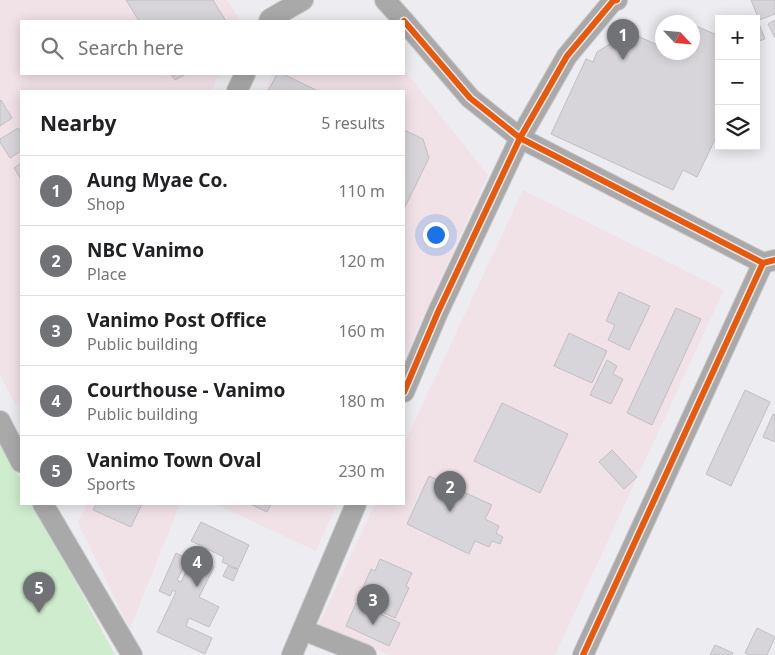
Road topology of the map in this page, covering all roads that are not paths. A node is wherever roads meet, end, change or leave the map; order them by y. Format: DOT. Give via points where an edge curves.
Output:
graph roads {
  1 [pos="303,0"];
  2 [pos="385,0"];
  3 [pos="612,0"];
  4 [pos="270,20"];
  5 [pos="403,20"];
  6 [pos="405,22"];
  7 [pos="245,75"];
  8 [pos="237,90"];
  9 [pos="520,138"];
  10 [pos="769,262"];
  11 [pos="405,390"];
  12 [pos="0,421"];
  13 [pos="20,460"];
  14 [pos="356,505"];
  15 [pos="47,507"];
  16 [pos="303,630"];
  17 [pos="132,655"];
  18 [pos="292,655"];
  19 [pos="366,655"];
  20 [pos="583,655"];
  1 -- 4 [label="street"];
  2 -- 5 [label="street"];
  3 -- 9 [label="street" via="568,56"];
  6 -- 9 [label="street" via="470,98"];
  7 -- 8 [label="street"];
  9 -- 10 [label="street"];
  9 -- 11 [label="street"];
  10 -- 20 [label="street"];
  12 -- 13 [label="street"];
  14 -- 16 [label="street"];
  15 -- 17 [label="street"];
  16 -- 18 [label="street"];
  16 -- 19 [label="street"];
}
